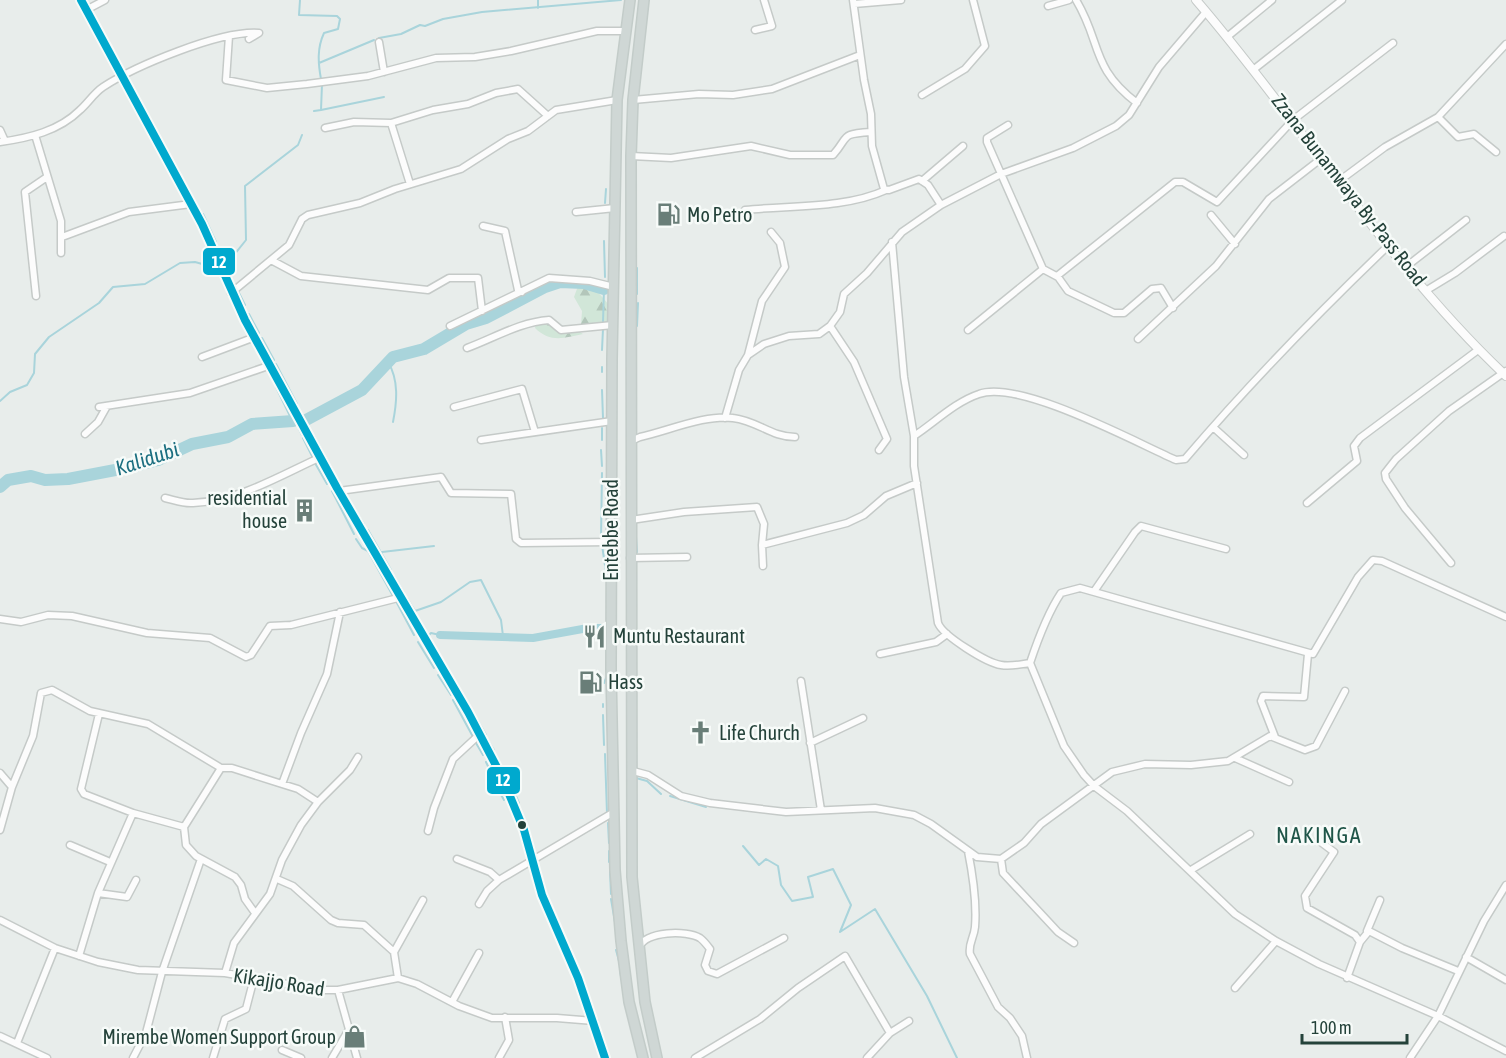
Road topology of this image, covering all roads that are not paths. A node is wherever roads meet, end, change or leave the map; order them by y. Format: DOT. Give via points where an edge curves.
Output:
graph roads {
  1 [pos="81,0"];
  2 [pos="105,0"];
  3 [pos="630,0"];
  4 [pos="644,0"];
  5 [pos="764,0"];
  6 [pos="901,0"];
  7 [pos="973,0"];
  8 [pos="1069,0"];
  9 [pos="1076,0"];
  10 [pos="1196,0"];
  11 [pos="1272,0"];
  12 [pos="1342,0"];
  13 [pos="854,2"];
  14 [pos="1048,6"];
  15 [pos="86,10"];
  16 [pos="1206,12"];
  17 [pos="756,30"];
  18 [pos="624,31"];
  19 [pos="229,36"];
  20 [pos="1227,37"];
  21 [pos="249,39"];
  22 [pos="379,42"];
  23 [pos="1393,43"];
  24 [pos="1506,44"];
  25 [pos="860,55"];
  26 [pos="1253,70"];
  27 [pos="384,72"];
  28 [pos="123,78"];
  29 [pos="922,95"];
  30 [pos="617,100"];
  31 [pos="633,100"];
  32 [pos="1137,103"];
  33 [pos="548,116"];
  34 [pos="1438,117"];
  35 [pos="1293,120"];
  36 [pos="391,123"];
  37 [pos="1008,125"];
  38 [pos="325,128"];
  39 [pos="0,130"];
  40 [pos="871,132"];
  41 [pos="35,135"];
  42 [pos="2,141"];
  43 [pos="963,146"];
  44 [pos="1496,152"];
  45 [pos="631,156"];
  46 [pos="1322,158"];
  47 [pos="1002,174"];
  48 [pos="47,177"];
  49 [pos="922,181"];
  50 [pos="1339,181"];
  51 [pos="410,184"];
  52 [pos="886,190"];
  53 [pos="191,204"];
  54 [pos="941,205"];
  55 [pos="615,208"];
  56 [pos="745,210"];
  57 [pos="576,212"];
  58 [pos="1211,215"];
  59 [pos="1466,219"];
  60 [pos="483,226"];
  61 [pos="771,232"];
  62 [pos="1504,236"];
  63 [pos="62,237"];
  64 [pos="892,242"];
  65 [pos="1235,243"];
  66 [pos="1389,245"];
  67 [pos="61,253"];
  68 [pos="271,260"];
  69 [pos="1407,266"];
  70 [pos="1043,269"];
  71 [pos="1057,276"];
  72 [pos="614,287"];
  73 [pos="1427,290"];
  74 [pos="522,292"];
  75 [pos="231,293"];
  76 [pos="36,296"];
  77 [pos="1173,308"];
  78 [pos="482,311"];
  79 [pos="613,325"];
  80 [pos="450,326"];
  81 [pos="830,326"];
  82 [pos="968,330"];
  83 [pos="255,337"];
  84 [pos="1138,339"];
  85 [pos="467,348"];
  86 [pos="1478,350"];
  87 [pos="748,355"];
  88 [pos="202,357"];
  89 [pos="271,365"];
  90 [pos="1505,374"];
  91 [pos="612,392"];
  92 [pos="631,394"];
  93 [pos="99,406"];
  94 [pos="107,406"];
  95 [pos="454,407"];
  96 [pos="725,417"];
  97 [pos="612,420"];
  98 [pos="1213,427"];
  99 [pos="535,432"];
  100 [pos="85,434"];
  101 [pos="914,436"];
  102 [pos="795,437"];
  103 [pos="481,440"];
  104 [pos="631,441"];
  105 [pos="879,450"];
  106 [pos="1244,455"];
  107 [pos="321,457"];
  108 [pos="917,483"];
  109 [pos="339,491"];
  110 [pos="165,498"];
  111 [pos="1307,503"];
  112 [pos="630,520"];
  113 [pos="611,542"];
  114 [pos="762,545"];
  115 [pos="1226,549"];
  116 [pos="687,557"];
  117 [pos="630,558"];
  118 [pos="1451,563"];
  119 [pos="763,566"];
  120 [pos="1095,590"];
  121 [pos="402,597"];
  122 [pos="340,612"];
  123 [pos="1506,617"];
  124 [pos="0,619"];
  125 [pos="947,634"];
  126 [pos="880,654"];
  127 [pos="1308,654"];
  128 [pos="1030,663"];
  129 [pos="801,681"];
  130 [pos="1345,691"];
  131 [pos="99,714"];
  132 [pos="863,718"];
  133 [pos="480,734"];
  134 [pos="1275,736"];
  135 [pos="810,743"];
  136 [pos="358,757"];
  137 [pos="1235,758"];
  138 [pos="221,768"];
  139 [pos="0,773"];
  140 [pos="632,774"];
  141 [pos="1289,782"];
  142 [pos="282,784"];
  143 [pos="1094,786"];
  144 [pos="12,787"];
  145 [pos="318,802"];
  146 [pos="821,810"];
  147 [pos="614,812"];
  148 [pos="133,813"];
  149 [pos="184,827"];
  150 [pos="0,830"];
  151 [pos="428,831"];
  152 [pos="1250,834"];
  153 [pos="1318,840"];
  154 [pos="70,845"];
  155 [pos="968,851"];
  156 [pos="201,859"];
  157 [pos="457,859"];
  158 [pos="1001,859"];
  159 [pos="110,862"];
  160 [pos="533,862"];
  161 [pos="1191,870"];
  162 [pos="277,879"];
  163 [pos="136,880"];
  164 [pos="499,880"];
  165 [pos="1506,885"];
  166 [pos="98,893"];
  167 [pos="423,900"];
  168 [pos="1380,900"];
  169 [pos="479,904"];
  170 [pos="255,913"];
  171 [pos="0,920"];
  172 [pos="1367,931"];
  173 [pos="784,938"];
  174 [pos="1276,941"];
  175 [pos="1360,942"];
  176 [pos="1074,943"];
  177 [pos="55,948"];
  178 [pos="638,948"];
  179 [pos="394,952"];
  180 [pos="479,953"];
  181 [pos="80,956"];
  182 [pos="1466,957"];
  183 [pos="1458,971"];
  184 [pos="162,972"];
  185 [pos="225,974"];
  186 [pos="254,978"];
  187 [pos="398,978"];
  188 [pos="1347,978"];
  189 [pos="1506,980"];
  190 [pos="1235,988"];
  191 [pos="338,990"];
  192 [pos="452,1002"];
  193 [pos="1438,1016"];
  194 [pos="505,1017"];
  195 [pos="594,1021"];
  196 [pos="909,1021"];
  197 [pos="348,1031"];
  198 [pos="890,1033"];
  199 [pos="0,1036"];
  200 [pos="18,1042"];
  201 [pos="282,1050"];
  202 [pos="1506,1051"];
  203 [pos="47,1058"];
  204 [pos="133,1058"];
  205 [pos="213,1058"];
  206 [pos="301,1058"];
  207 [pos="332,1058"];
  208 [pos="357,1058"];
  209 [pos="499,1058"];
  210 [pos="605,1058"];
  211 [pos="643,1058"];
  212 [pos="657,1058"];
  213 [pos="695,1058"];
  214 [pos="867,1058"];
  215 [pos="1027,1058"];
  216 [pos="1410,1058"];
  1 -- 15 [label="street"];
  2 -- 15 [label="street"];
  3 -- 18 [label="main road, Entebbe Road"];
  4 -- 31 [label="main road, Entebbe Road"];
  5 -- 17 [label="street" via="772,26"];
  6 -- 13 [label="street"];
  7 -- 29 [label="street" via="985,46 964,69"];
  8 -- 14 [label="street"];
  9 -- 32 [label="street" via="1101,66 1119,89"];
  10 -- 16 [label="street, Zzana Bunamwaya By-Pass Road"];
  11 -- 20 [label="street"];
  12 -- 26 [label="street"];
  13 -- 25 [label="street"];
  15 -- 28 [label="street"];
  16 -- 20 [label="street, Zzana Bunamwaya By-Pass Road"];
  16 -- 32 [label="street" via="1159,67"];
  18 -- 27 [label="street" via="597,31 475,57 436,58"];
  18 -- 30 [label="main road, Entebbe Road"];
  19 -- 21 [label="street" via="259,33"];
  19 -- 27 [label="street" via="224,77 234,83 267,88"];
  19 -- 28 [label="street" via="169,54"];
  20 -- 26 [label="street, Zzana Bunamwaya By-Pass Road"];
  22 -- 27 [label="street"];
  23 -- 35 [label="street"];
  24 -- 34 [label="street"];
  25 -- 31 [label="street" via="772,89"];
  25 -- 40 [label="street"];
  26 -- 35 [label="street, Zzana Bunamwaya By-Pass Road"];
  28 -- 41 [label="street" via="102,87 51,130"];
  28 -- 53 [label="street"];
  30 -- 33 [label="street" via="556,110"];
  30 -- 55 [label="main road, Entebbe Road"];
  31 -- 45 [label="main road, Entebbe Road"];
  32 -- 47 [label="street" via="1116,126 1073,148"];
  33 -- 36 [label="street" via="518,89"];
  33 -- 51 [label="street" via="461,169"];
  34 -- 44 [label="street" via="1458,137 1474,134"];
  34 -- 50 [label="street" via="1385,147"];
  35 -- 46 [label="street, Zzana Bunamwaya By-Pass Road"];
  35 -- 71 [label="street" via="1217,202 1183,182 1175,182"];
  36 -- 38 [label="street" via="354,122"];
  36 -- 51 [label="street"];
  37 -- 47 [label="street" via="986,140"];
  39 -- 42 [label="street"];
  40 -- 45 [label="street" via="848,135 833,155 790,155 751,146 671,158"];
  40 -- 52 [label="street"];
  41 -- 42 [label="street"];
  41 -- 48 [label="street"];
  43 -- 49 [label="street"];
  45 -- 92 [label="main road, Entebbe Road"];
  46 -- 50 [label="street, Zzana Bunamwaya By-Pass Road"];
  46 -- 65 [label="street" via="1269,199"];
  47 -- 54 [label="street"];
  47 -- 70 [label="street"];
  48 -- 63 [label="street" via="59,212"];
  48 -- 76 [label="street" via="25,192"];
  49 -- 52 [label="street"];
  49 -- 54 [label="street"];
  50 -- 66 [label="street, Zzana Bunamwaya By-Pass Road"];
  51 -- 68 [label="street" via="360,203 308,215 289,245"];
  52 -- 56 [label="street" via="850,201"];
  53 -- 63 [label="street" via="129,212"];
  53 -- 75 [label="street"];
  54 -- 64 [label="street"];
  55 -- 57 [label="street"];
  55 -- 72 [label="main road, Entebbe Road"];
  58 -- 65 [label="street"];
  59 -- 69 [label="street"];
  60 -- 74 [label="street" via="505,231 518,290"];
  61 -- 87 [label="street" via="780,243 785,267 762,301"];
  62 -- 73 [label="street"];
  63 -- 67 [label="street"];
  64 -- 81 [label="street" via="844,294 840,312"];
  64 -- 101 [label="street" via="903,368"];
  65 -- 77 [label="street"];
  66 -- 69 [label="street, Zzana Bunamwaya By-Pass Road"];
  66 -- 98 [label="street" via="1314,318"];
  68 -- 75 [label="street"];
  68 -- 78 [label="street" via="301,276 428,290 448,278 478,278"];
  69 -- 73 [label="street, Zzana Bunamwaya By-Pass Road"];
  70 -- 71 [label="street"];
  70 -- 82 [label="street"];
  71 -- 77 [label="street" via="1068,291 1114,313 1124,313 1157,288 1161,288"];
  72 -- 74 [label="street" via="549,278"];
  72 -- 79 [label="main road, Entebbe Road"];
  73 -- 86 [label="street, Zzana Bunamwaya By-Pass Road"];
  74 -- 78 [label="street"];
  75 -- 83 [label="street"];
  77 -- 84 [label="street"];
  78 -- 80 [label="street"];
  79 -- 85 [label="street" via="561,330 549,320 541,320"];
  79 -- 91 [label="main road, Entebbe Road"];
  81 -- 87 [label="street" via="819,334 789,336 764,344"];
  81 -- 105 [label="street" via="854,362 887,438"];
  83 -- 88 [label="street"];
  83 -- 89 [label="street"];
  86 -- 90 [label="street, Zzana Bunamwaya By-Pass Road"];
  86 -- 111 [label="street" via="1360,438 1354,446 1357,461"];
  87 -- 96 [label="street" via="739,370"];
  89 -- 94 [label="street" via="190,393"];
  89 -- 107 [label="street"];
  90 -- 118 [label="street" via="1449,411 1385,473 1405,508"];
  91 -- 92 [label="main road"];
  91 -- 97 [label="main road, Entebbe Road"];
  92 -- 104 [label="main road, Entebbe Road"];
  93 -- 94 [label="street"];
  94 -- 100 [label="street"];
  95 -- 99 [label="street" via="522,389"];
  96 -- 102 [label="street" via="758,423 776,435"];
  96 -- 104 [label="street"];
  97 -- 99 [label="street"];
  97 -- 113 [label="main road, Entebbe Road"];
  98 -- 101 [label="street" via="1185,459 1176,460 1048,403 997,390 964,401"];
  98 -- 106 [label="street"];
  99 -- 103 [label="street"];
  101 -- 108 [label="street"];
  104 -- 112 [label="main road, Entebbe Road"];
  107 -- 109 [label="street"];
  107 -- 110 [label="street" via="256,488 216,500 191,504"];
  108 -- 114 [label="street" via="886,496 864,515 847,523"];
  108 -- 125 [label="street" via="936,613 940,628"];
  109 -- 113 [label="street" via="441,477 452,493 511,494 520,543"];
  109 -- 121 [label="street"];
  112 -- 114 [label="street" via="757,507 764,524"];
  112 -- 117 [label="main road, Entebbe Road"];
  113 -- 147 [label="main road, Entebbe Road"];
  114 -- 119 [label="street"];
  115 -- 120 [label="street" via="1141,526"];
  116 -- 117 [label="street"];
  117 -- 140 [label="main road, Entebbe Road"];
  120 -- 127 [label="street"];
  120 -- 128 [label="street" via="1080,588 1061,593 1041,630"];
  121 -- 122 [label="street"];
  121 -- 133 [label="street"];
  122 -- 124 [label="street" via="291,625 270,626 246,657 210,639 147,633 72,616 48,615 21,622"];
  122 -- 142 [label="street" via="327,674"];
  123 -- 127 [label="street" via="1383,561 1373,560 1358,577 1318,649"];
  125 -- 126 [label="street" via="936,642"];
  125 -- 128 [label="street" via="999,665"];
  127 -- 134 [label="street" via="1304,697 1263,696 1261,701"];
  128 -- 143 [label="street" via="1064,746"];
  129 -- 135 [label="street"];
  130 -- 134 [label="street" via="1316,746 1305,750"];
  131 -- 138 [label="street" via="148,724"];
  131 -- 144 [label="street" via="52,690 41,693 33,736"];
  131 -- 148 [label="street" via="81,789 84,794"];
  132 -- 135 [label="street"];
  133 -- 151 [label="street" via="453,759"];
  133 -- 160 [label="street" via="507,788"];
  134 -- 137 [label="street"];
  135 -- 146 [label="street"];
  136 -- 145 [label="street"];
  137 -- 141 [label="street"];
  137 -- 143 [label="street" via="1191,765 1128,767 1102,777"];
  138 -- 142 [label="street"];
  138 -- 149 [label="street"];
  139 -- 144 [label="street"];
  140 -- 146 [label="street" via="648,774 681,796 700,801 776,811"];
  140 -- 178 [label="main road, Entebbe Road" via="632,877"];
  142 -- 145 [label="street"];
  143 -- 158 [label="street"];
  143 -- 161 [label="street"];
  144 -- 150 [label="street"];
  145 -- 162 [label="street" via="290,843"];
  146 -- 155 [label="street" via="875,808 914,815"];
  147 -- 160 [label="street"];
  147 -- 211 [label="main road, Entebbe Road" via="621,942 629,1002"];
  148 -- 149 [label="street"];
  148 -- 159 [label="street"];
  149 -- 156 [label="street" via="189,852"];
  152 -- 161 [label="street"];
  153 -- 175 [label="street" via="1334,852 1305,896 1307,908"];
  154 -- 159 [label="street"];
  155 -- 158 [label="street" via="977,857"];
  155 -- 215 [label="street" via="975,912 970,954 998,1007 1022,1036"];
  156 -- 170 [label="street" via="235,877"];
  156 -- 184 [label="street"];
  157 -- 164 [label="street" via="490,872"];
  158 -- 176 [label="street" via="1003,873 1058,932"];
  159 -- 166 [label="street"];
  160 -- 164 [label="street"];
  160 -- 195 [label="street" via="542,895"];
  161 -- 174 [label="street" via="1235,914"];
  162 -- 170 [label="street"];
  162 -- 179 [label="street" via="292,886 331,920 364,925"];
  163 -- 166 [label="street" via="127,897"];
  164 -- 169 [label="street"];
  165 -- 182 [label="street"];
  166 -- 181 [label="street"];
  167 -- 179 [label="street"];
  168 -- 172 [label="street"];
  170 -- 185 [label="street" via="234,943"];
  171 -- 177 [label="street, Kikajjo Road"];
  172 -- 175 [label="street"];
  172 -- 183 [label="street"];
  173 -- 178 [label="street" via="717,974 705,965 710,949 700,938 667,932"];
  174 -- 188 [label="street"];
  174 -- 190 [label="street"];
  175 -- 188 [label="street"];
  177 -- 181 [label="street, Kikajjo Road"];
  177 -- 200 [label="street"];
  178 -- 212 [label="main road, Entebbe Road"];
  179 -- 187 [label="street"];
  180 -- 192 [label="street"];
  181 -- 184 [label="street, Kikajjo Road"];
  182 -- 183 [label="street"];
  182 -- 189 [label="street"];
  183 -- 193 [label="street"];
  184 -- 185 [label="street, Kikajjo Road"];
  184 -- 204 [label="street" via="146,1033"];
  185 -- 186 [label="street, Kikajjo Road"];
  186 -- 191 [label="street, Kikajjo Road"];
  186 -- 205 [label="street" via="246,1009 225,1019"];
  187 -- 191 [label="street, Kikajjo Road"];
  187 -- 192 [label="street"];
  188 -- 193 [label="street"];
  191 -- 197 [label="street"];
  192 -- 194 [label="street" via="492,1017"];
  193 -- 202 [label="street"];
  193 -- 216 [label="street"];
  194 -- 195 [label="street"];
  194 -- 209 [label="street" via="509,1040"];
  195 -- 210 [label="street"];
  196 -- 198 [label="street"];
  197 -- 207 [label="street"];
  197 -- 208 [label="street"];
  198 -- 213 [label="street" via="845,956 760,1019"];
  198 -- 214 [label="street"];
  199 -- 200 [label="street"];
  200 -- 203 [label="street"];
  201 -- 206 [label="street"];
}
